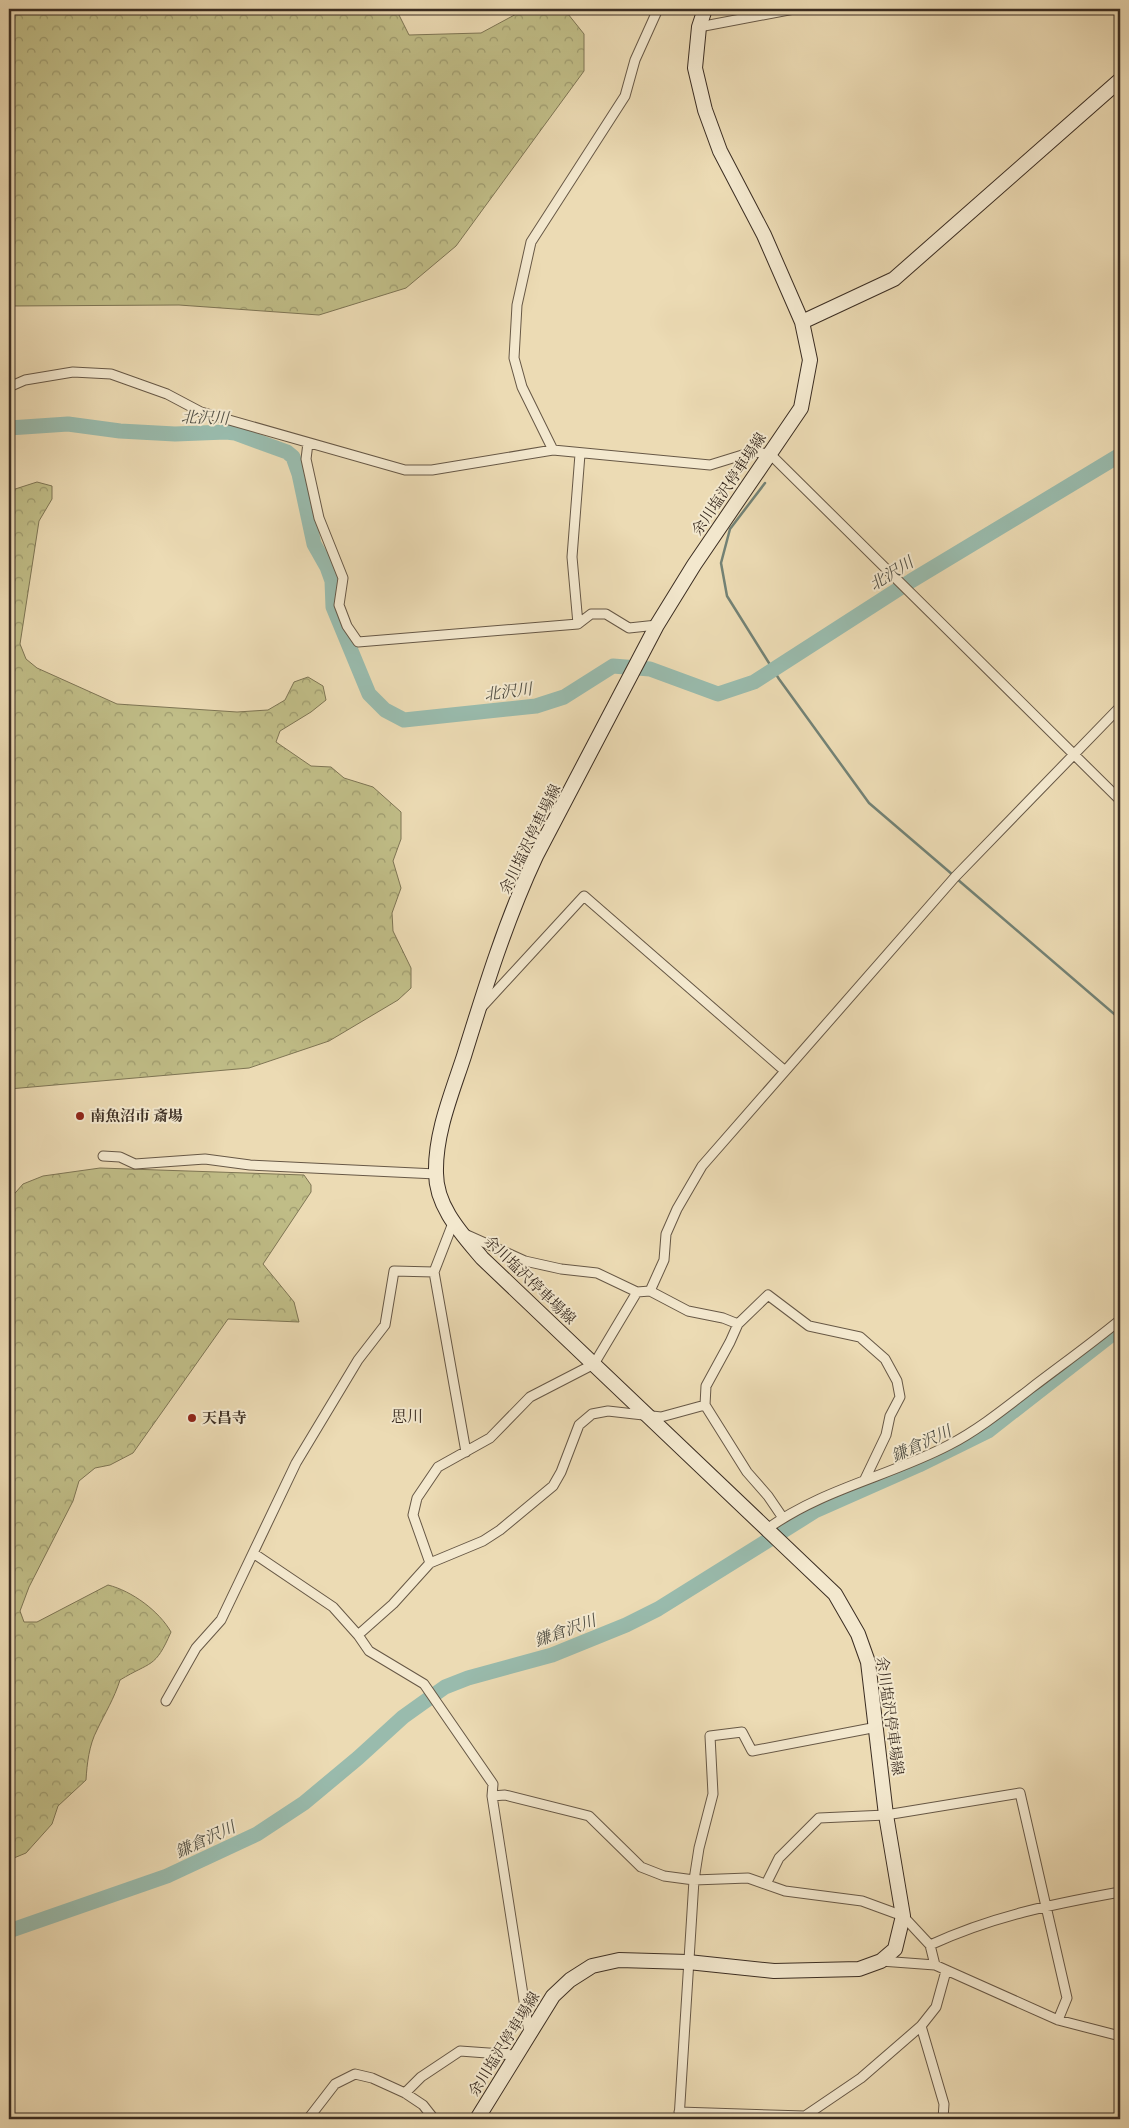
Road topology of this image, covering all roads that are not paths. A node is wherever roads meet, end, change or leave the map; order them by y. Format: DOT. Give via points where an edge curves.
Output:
graph roads {
  1 [pos="658,9"];
  2 [pos="705,9"];
  3 [pos="794,9"];
  4 [pos="699,27"];
  5 [pos="1120,80"];
  6 [pos="802,322"];
  7 [pos="9,387"];
  8 [pos="308,443"];
  9 [pos="553,450"];
  10 [pos="580,454"];
  11 [pos="770,454"];
  12 [pos="578,624"];
  13 [pos="657,625"];
  14 [pos="1120,707"];
  15 [pos="1073,754"];
  16 [pos="1120,800"];
  17 [pos="478,1012"];
  18 [pos="785,1070"];
  19 [pos="103,1156"];
  20 [pos="436,1174"];
  21 [pos="457,1228"];
  22 [pos="434,1272"];
  23 [pos="650,1291"];
  24 [pos="637,1292"];
  25 [pos="1120,1320"];
  26 [pos="738,1324"];
  27 [pos="594,1364"];
  28 [pos="705,1405"];
  29 [pos="649,1416"];
  30 [pos="466,1452"];
  31 [pos="865,1479"];
  32 [pos="783,1518"];
  33 [pos="767,1529"];
  34 [pos="253,1552"];
  35 [pos="430,1563"];
  36 [pos="358,1635"];
  37 [pos="166,1701"];
  38 [pos="877,1727"];
  39 [pos="492,1796"];
  40 [pos="886,1815"];
  41 [pos="694,1880"];
  42 [pos="766,1884"];
  43 [pos="1120,1892"];
  44 [pos="1046,1906"];
  45 [pos="903,1916"];
  46 [pos="930,1945"];
  47 [pos="688,1962"];
  48 [pos="881,1962"];
  49 [pos="935,1965"];
  50 [pos="946,1971"];
  51 [pos="1058,2020"];
  52 [pos="921,2026"];
  53 [pos="528,2033"];
  54 [pos="1120,2036"];
  55 [pos="515,2055"];
  56 [pos="405,2093"];
  57 [pos="679,2116"];
  58 [pos="308,2119"];
  59 [pos="434,2119"];
  60 [pos="477,2119"];
  61 [pos="943,2119"];
  1 -- 9 [label="street" via="635,60 625,96 531,242 517,305 514,358 522,387"];
  2 -- 4 [label="main road, 余川塩沢停車場線"];
  3 -- 4 [label="street"];
  4 -- 6 [label="main road, 余川塩沢停車場線" via="695,68 705,110 720,151 764,236"];
  5 -- 6 [label="main road" via="894,279"];
  6 -- 11 [label="main road, 余川塩沢停車場線" via="810,360 800,408"];
  7 -- 8 [label="street" via="25,380 73,372 111,374 167,394 201,412"];
  8 -- 9 [label="street" via="405,470 432,470"];
  8 -- 12 [label="street" via="306,459 319,518 343,578 339,605 358,642"];
  9 -- 10 [label="street"];
  10 -- 11 [label="street" via="710,465 752,452"];
  10 -- 12 [label="street" via="572,557"];
  11 -- 13 [label="main road, 余川塩沢停車場線" via="694,564"];
  11 -- 15 [label="street"];
  12 -- 13 [label="street" via="591,614 606,614 629,628"];
  13 -- 17 [label="main road, 余川塩沢停車場線" via="523,884"];
  14 -- 15 [label="street"];
  15 -- 16 [label="street"];
  15 -- 18 [label="street" via="954,876"];
  17 -- 18 [label="street" via="584,896"];
  17 -- 20 [label="main road, 余川塩沢停車場線" via="441,1128"];
  18 -- 23 [label="street" via="702,1166 676,1209 666,1234 664,1260"];
  19 -- 20 [label="street" via="135,1164 205,1159 250,1165"];
  20 -- 21 [label="main road, 余川塩沢停車場線" via="441,1197"];
  21 -- 22 [label="street"];
  21 -- 24 [label="street" via="525,1261 597,1274"];
  21 -- 27 [label="main road, 余川塩沢停車場線" via="482,1258"];
  22 -- 30 [label="street"];
  22 -- 34 [label="street" via="394,1272 385,1325 358,1360 296,1463"];
  23 -- 24 [label="street"];
  23 -- 26 [label="street" via="688,1311"];
  24 -- 27 [label="street"];
  25 -- 31 [label="street" via="974,1431 916,1462"];
  26 -- 28 [label="street" via="706,1386"];
  26 -- 31 [label="street" via="768,1295 809,1326 860,1337 885,1360 897,1381 900,1398"];
  27 -- 29 [label="main road, 余川塩沢停車場線"];
  27 -- 30 [label="street" via="530,1397 490,1438"];
  28 -- 29 [label="street" via="660,1417"];
  28 -- 32 [label="street" via="747,1472"];
  29 -- 33 [label="main road, 余川塩沢停車場線"];
  29 -- 35 [label="street" via="608,1411 592,1414 579,1424 553,1486 500,1530"];
  30 -- 35 [label="street" via="438,1468 417,1498 412,1515"];
  31 -- 32 [label="street"];
  32 -- 33 [label="street"];
  33 -- 38 [label="main road, 余川塩沢停車場線" via="835,1594 858,1634 868,1662"];
  34 -- 36 [label="street" via="334,1607"];
  34 -- 37 [label="street" via="221,1620 196,1648"];
  35 -- 36 [label="street" via="393,1604"];
  36 -- 39 [label="street" via="369,1651 424,1684 493,1784"];
  38 -- 40 [label="main road, 余川塩沢停車場線"];
  38 -- 41 [label="street" via="752,1751 742,1732 710,1736 713,1794 698,1848"];
  39 -- 41 [label="street" via="505,1795 589,1816 641,1867 664,1876"];
  39 -- 53 [label="street"];
  40 -- 42 [label="street" via="819,1818 779,1858"];
  40 -- 44 [label="street" via="1020,1793"];
  40 -- 45 [label="main road, 余川塩沢停車場線"];
  41 -- 42 [label="street" via="748,1878"];
  41 -- 47 [label="street"];
  42 -- 45 [label="street" via="785,1891 862,1900"];
  43 -- 44 [label="street"];
  44 -- 46 [label="street" via="968,1928"];
  44 -- 51 [label="street" via="1067,1998"];
  45 -- 46 [label="street"];
  45 -- 48 [label="main road, 余川塩沢停車場線" via="895,1949"];
  46 -- 49 [label="street"];
  47 -- 48 [label="main road, 余川塩沢停車場線" via="774,1970 859,1969"];
  47 -- 53 [label="main road, 余川塩沢停車場線" via="620,1960 592,1966 553,1996"];
  47 -- 57 [label="street"];
  48 -- 49 [label="street"];
  49 -- 50 [label="street"];
  50 -- 51 [label="street"];
  50 -- 52 [label="street" via="936,2007"];
  51 -- 54 [label="street"];
  52 -- 57 [label="street" via="861,2078 805,2116"];
  52 -- 61 [label="street" via="944,2104"];
  53 -- 55 [label="main road, 余川塩沢停車場線"];
  55 -- 56 [label="street" via="460,2051 421,2077"];
  55 -- 60 [label="main road, 余川塩沢停車場線"];
  56 -- 58 [label="street" via="372,2078 354,2074 335,2084"];
  56 -- 59 [label="street" via="423,2105"];
}
